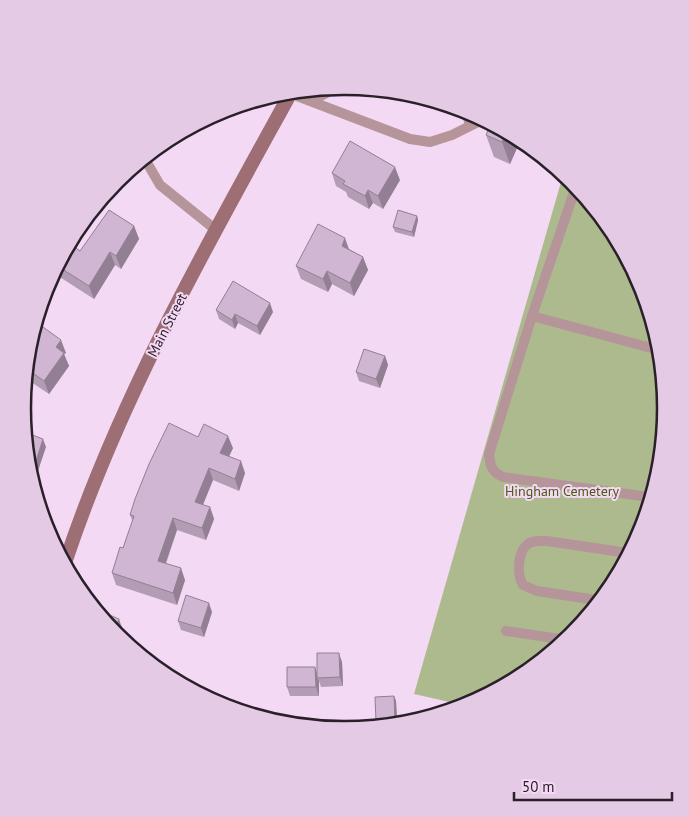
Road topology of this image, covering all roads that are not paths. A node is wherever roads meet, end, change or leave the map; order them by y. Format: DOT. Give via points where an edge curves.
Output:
graph roads {
  1 [pos="320,96"];
  2 [pos="303,98"];
  3 [pos="287,100"];
  4 [pos="311,101"];
  5 [pos="469,121"];
  6 [pos="474,124"];
  7 [pos="470,125"];
  8 [pos="148,165"];
  9 [pos="573,195"];
  10 [pos="216,230"];
  11 [pos="532,316"];
  12 [pos="652,348"];
  13 [pos="645,496"];
  14 [pos="622,552"];
  15 [pos="68,555"];
  16 [pos="593,599"];
  17 [pos="506,631"];
  18 [pos="557,639"];
  1 -- 4 [label="lane"];
  2 -- 4 [label="lane"];
  3 -- 10 [label="main road, Main Street"];
  4 -- 7 [label="lane" via="410,139 430,142"];
  5 -- 7 [label="lane"];
  6 -- 7 [label="lane"];
  8 -- 10 [label="lane" via="160,185"];
  9 -- 11 [label="lane"];
  10 -- 15 [label="main road, Main Street" via="120,421"];
  11 -- 12 [label="lane"];
  11 -- 13 [label="lane" via="489,454 491,468 503,477"];
  14 -- 16 [label="lane" via="547,541 534,541 525,546 518,573 523,585 537,591"];
  17 -- 18 [label="lane"];
}
